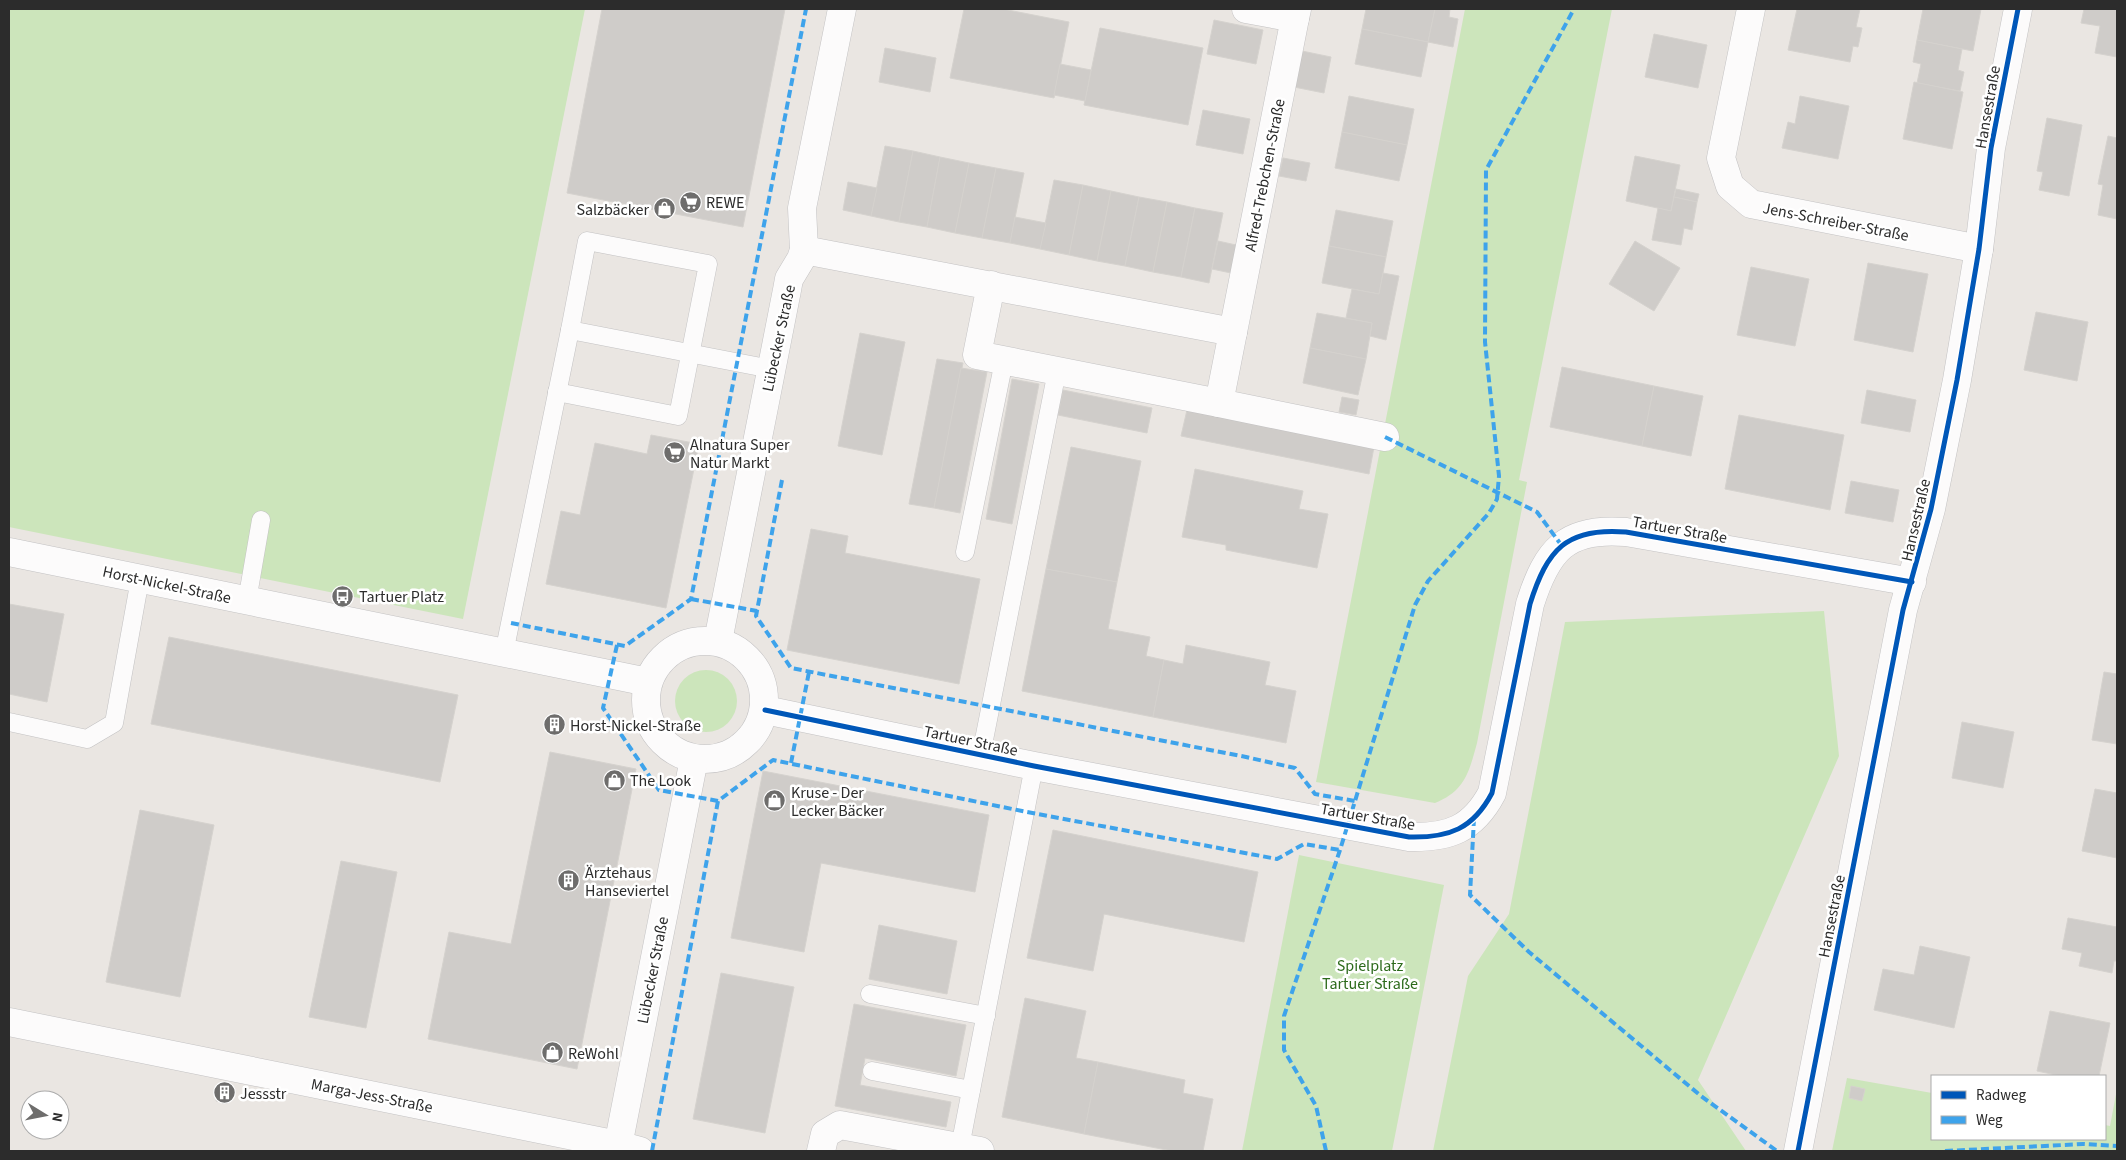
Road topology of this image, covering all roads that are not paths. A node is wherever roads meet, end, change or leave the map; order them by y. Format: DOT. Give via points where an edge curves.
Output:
graph roads {
  1 [pos="842,9"];
  2 [pos="1246,9"];
  3 [pos="1751,9"];
  4 [pos="2018,9"];
  5 [pos="1296,14"];
  6 [pos="1979,248"];
  7 [pos="804,250"];
  8 [pos="991,285"];
  9 [pos="570,330"];
  10 [pos="1233,332"];
  11 [pos="690,354"];
  12 [pos="1004,361"];
  13 [pos="771,369"];
  14 [pos="1057,371"];
  15 [pos="557,392"];
  16 [pos="1219,403"];
  17 [pos="1385,436"];
  18 [pos="261,520"];
  19 [pos="9,552"];
  20 [pos="965,552"];
  21 [pos="140,579"];
  22 [pos="1912,582"];
  23 [pos="247,601"];
  24 [pos="718,641"];
  25 [pos="504,653"];
  26 [pos="648,682"];
  27 [pos="765,710"];
  28 [pos="9,722"];
  29 [pos="981,755"];
  30 [pos="694,759"];
  31 [pos="1034,766"];
  32 [pos="870,994"];
  33 [pos="986,1016"];
  34 [pos="9,1022"];
  35 [pos="872,1071"];
  36 [pos="971,1090"];
  37 [pos="625,1149"];
  38 [pos="970,1149"];
  39 [pos="821,1151"];
  40 [pos="1798,1151"];
  1 -- 7 [label="street, Lübecker Straße" via="802,208"];
  2 -- 5 [label="street, Alfred-Trebchen-Straße"];
  3 -- 6 [label="street, Jens-Schreiber-Straße" via="1722,158 1730,186 1751,204"];
  4 -- 6 [label="street, Hansestraße" via="1991,148"];
  5 -- 10 [label="street, Alfred-Trebchen-Straße"];
  6 -- 22 [label="street, Hansestraße" via="1954,398"];
  7 -- 8 [label="street"];
  7 -- 13 [label="street, Lübecker Straße" via="789,279"];
  8 -- 10 [label="street"];
  8 -- 12 [label="street" via="976,355"];
  9 -- 11 [label="lane"];
  9 -- 11 [label="lane" via="587,240 678,258 708,264"];
  9 -- 15 [label="lane"];
  10 -- 16 [label="street, Alfred-Trebchen-Straße"];
  11 -- 13 [label="lane"];
  11 -- 15 [label="lane" via="678,416"];
  12 -- 14 [label="street"];
  12 -- 20 [label="lane"];
  13 -- 24 [label="street, Lübecker Straße"];
  14 -- 16 [label="street"];
  14 -- 29 [label="lane"];
  15 -- 25 [label="lane"];
  16 -- 17 [label="street"];
  18 -- 23 [label="lane"];
  19 -- 21 [label="street, Horst-Nickel-Straße"];
  21 -- 23 [label="street, Horst-Nickel-Straße"];
  21 -- 28 [label="lane" via="114,723 87,739"];
  22 -- 31 [label="street, Tartuer Straße" via="1626,532 1592,532 1571,540 1546,562 1538,578 1492,793 1474,818 1453,832 1440,836 1409,837"];
  22 -- 40 [label="street, Hansestraße" via="1903,610"];
  23 -- 25 [label="street, Horst-Nickel-Straße"];
  24 -- 26 [label="street" via="696,641 675,648 658,662"];
  24 -- 27 [label="street" via="738,649 754,664 764,684"];
  25 -- 26 [label="street, Horst-Nickel-Straße"];
  26 -- 30 [label="street" via="646,707 654,731 670,749"];
  27 -- 29 [label="street, Tartuer Straße"];
  27 -- 30 [label="street" via="758,730 741,748 719,759"];
  29 -- 31 [label="street, Tartuer Straße"];
  30 -- 37 [label="street, Lübecker Straße"];
  31 -- 33 [label="lane"];
  32 -- 33 [label="lane"];
  33 -- 36 [label="lane"];
  34 -- 37 [label="street, Marga-Jess-Straße"];
  35 -- 36 [label="lane"];
  36 -- 38 [label="lane"];
  38 -- 39 [label="street" via="840,1125 825,1134"];
}
